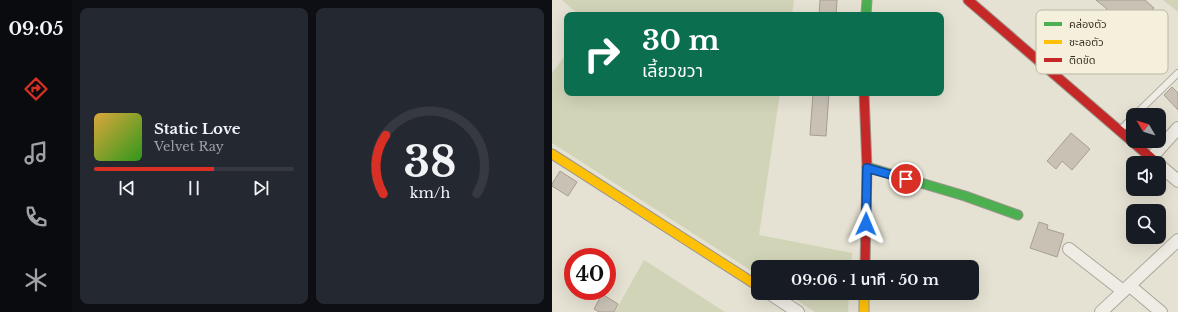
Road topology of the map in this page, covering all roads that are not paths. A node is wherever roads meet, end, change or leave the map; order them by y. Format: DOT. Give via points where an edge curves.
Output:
graph roads {
  1 [pos="867,0"];
  2 [pos="968,0"];
  3 [pos="866,12"];
  4 [pos="1036,59"];
  5 [pos="1178,73"];
  6 [pos="1053,74"];
  7 [pos="864,96"];
  8 [pos="1142,108"];
  9 [pos="1126,124"];
  10 [pos="1178,128"];
  11 [pos="1119,131"];
  12 [pos="552,154"];
  13 [pos="1149,156"];
  14 [pos="1160,156"];
  15 [pos="867,168"];
  16 [pos="1166,171"];
  17 [pos="1178,181"];
  18 [pos="1018,215"];
  19 [pos="1178,240"];
  20 [pos="1069,249"];
  21 [pos="865,260"];
  22 [pos="751,282"];
  23 [pos="1126,288"];
  24 [pos="780,300"];
  25 [pos="864,300"];
  26 [pos="798,312"];
  27 [pos="864,312"];
  28 [pos="1101,312"];
  29 [pos="1161,312"];
  1 -- 3 [label="street"];
  2 -- 4 [label="street"];
  5 -- 8 [label="lane"];
  6 -- 11 [label="street"];
  7 -- 15 [label="street"];
  9 -- 11 [label="lane"];
  10 -- 14 [label="street"];
  11 -- 13 [label="street"];
  12 -- 22 [label="street"];
  15 -- 18 [label="street" via="958,194"];
  15 -- 21 [label="street"];
  16 -- 17 [label="street"];
  19 -- 23 [label="street"];
  20 -- 23 [label="street"];
  23 -- 28 [label="street"];
  23 -- 29 [label="street"];
  24 -- 26 [label="street"];
  25 -- 27 [label="street"];
}
